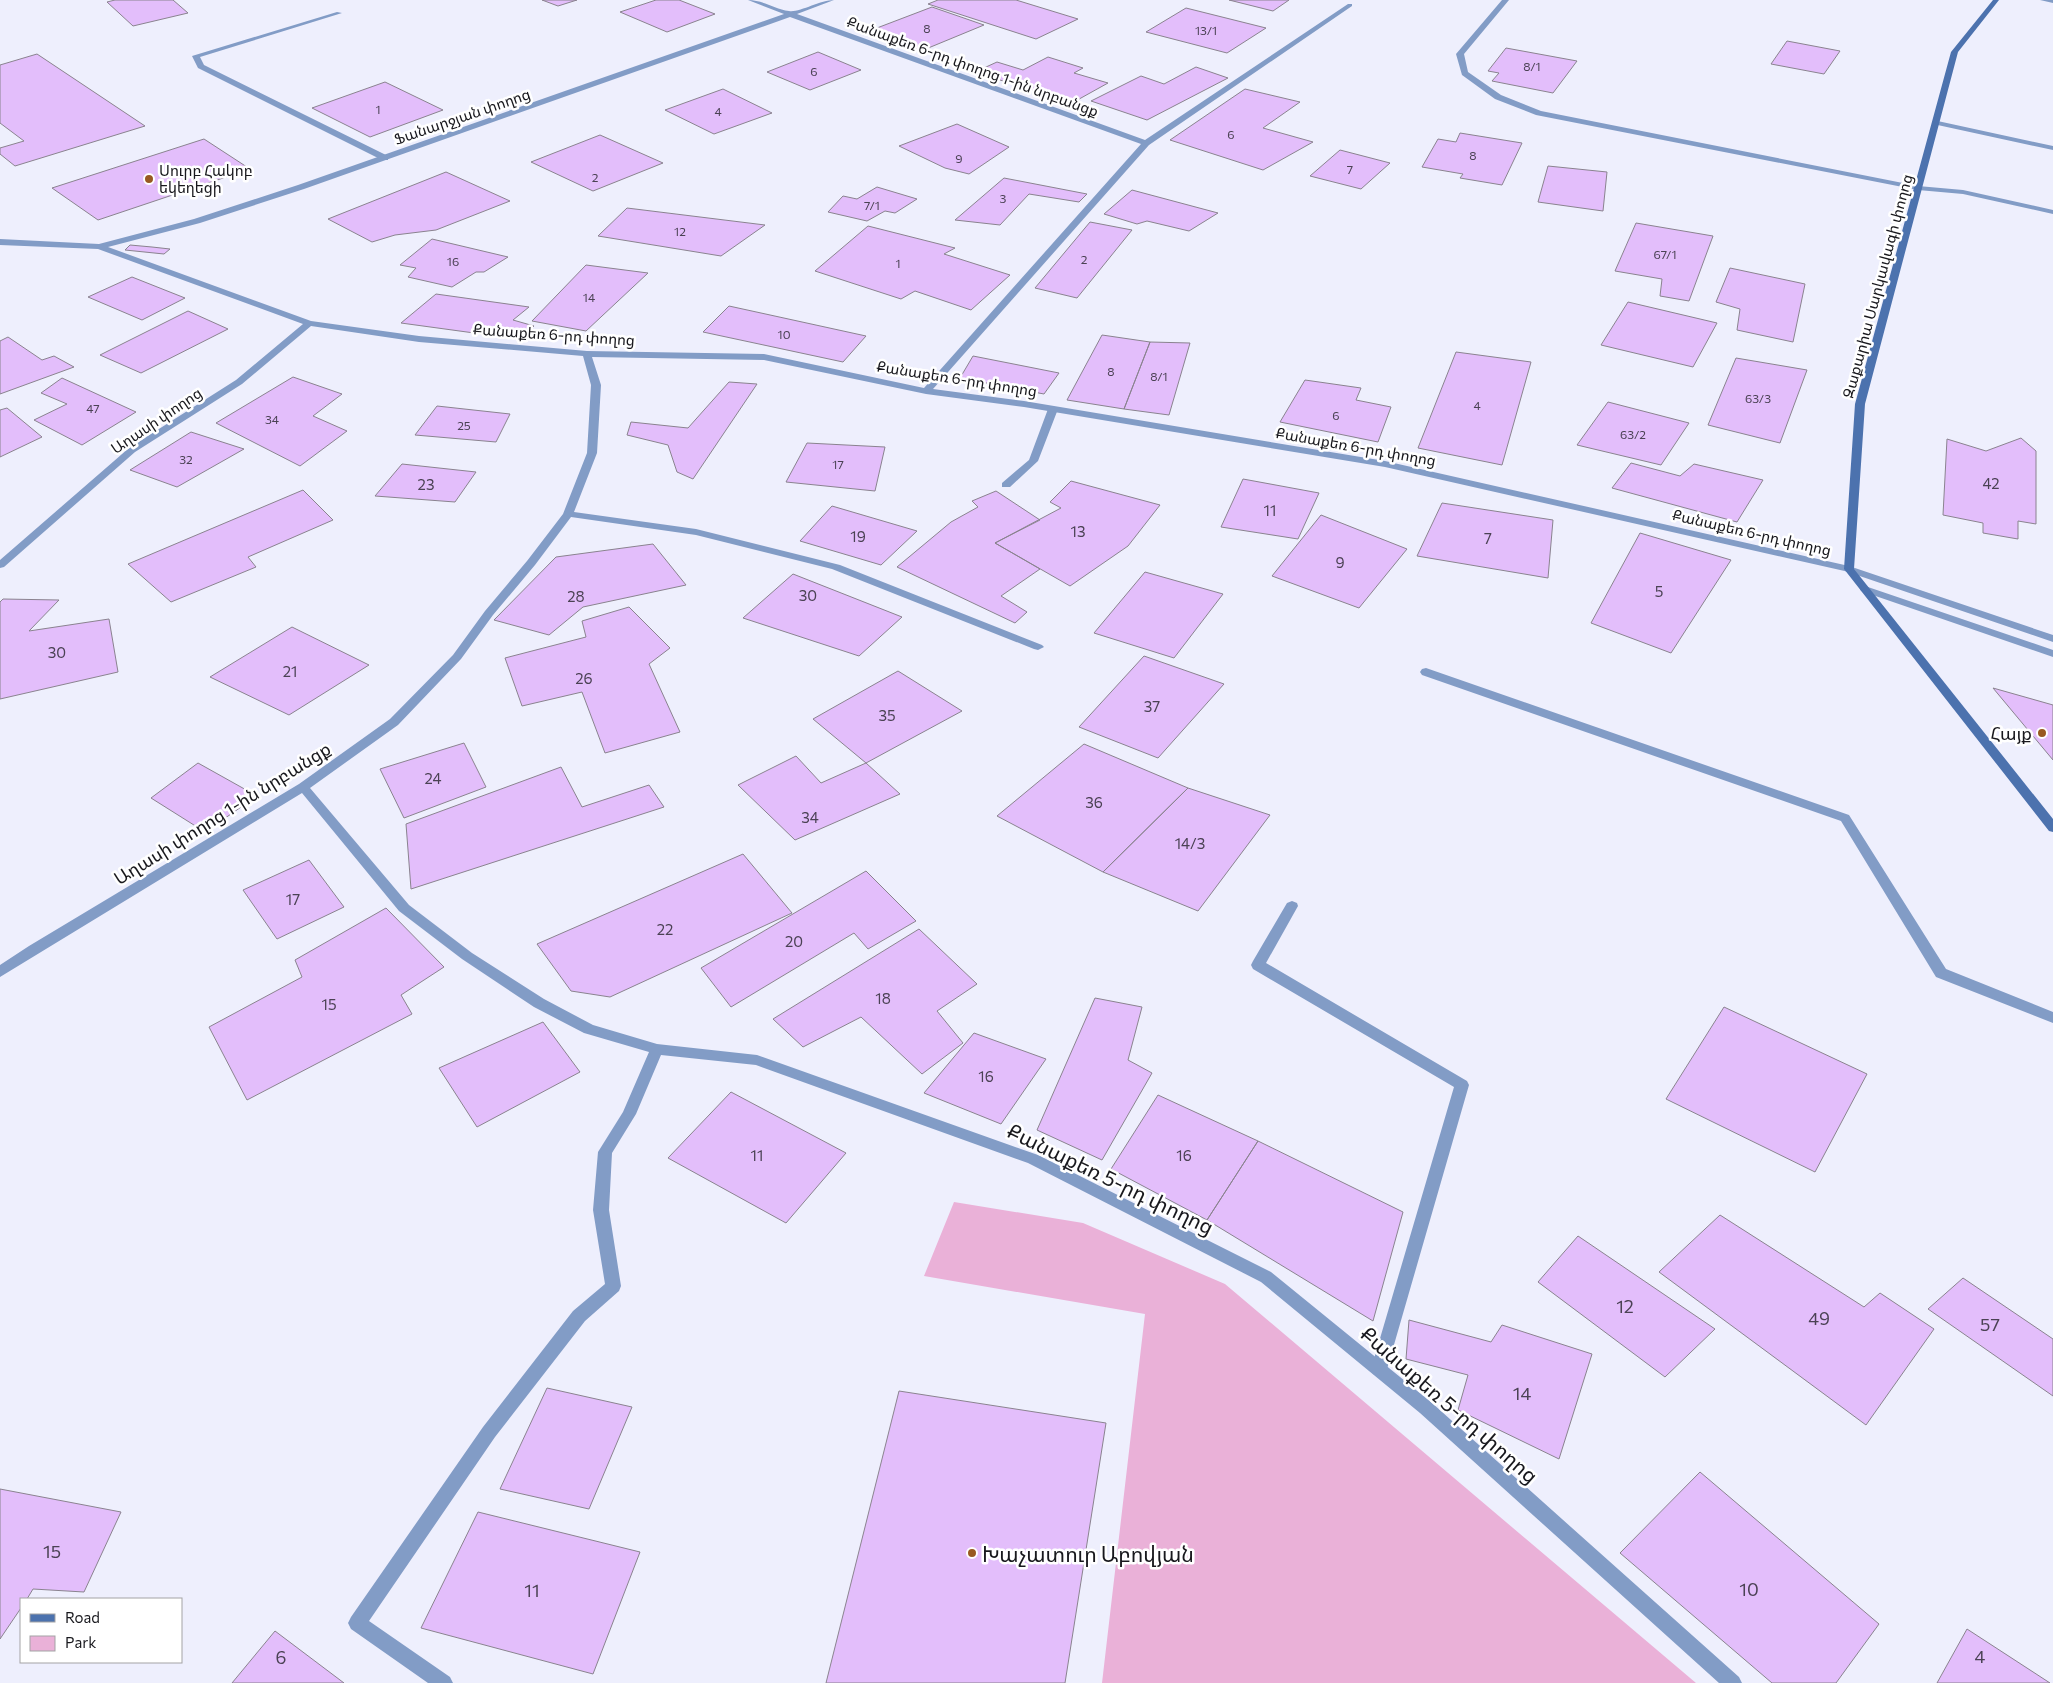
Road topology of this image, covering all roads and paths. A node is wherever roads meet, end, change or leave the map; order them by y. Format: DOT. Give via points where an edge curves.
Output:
graph roads {
  1 [pos="751,0"];
  2 [pos="831,0"];
  3 [pos="1506,0"];
  4 [pos="1996,0"];
  5 [pos="2043,0"];
  6 [pos="2053,1"];
  7 [pos="1350,5"];
  8 [pos="339,13"];
  9 [pos="791,15"];
  10 [pos="1936,122"];
  11 [pos="1146,143"];
  12 [pos="2053,148"];
  13 [pos="385,158"];
  14 [pos="1918,188"];
  15 [pos="2053,212"];
  16 [pos="0,242"];
  17 [pos="100,248"];
  18 [pos="309,323"];
  19 [pos="587,354"];
  20 [pos="926,391"];
  21 [pos="1053,409"];
  22 [pos="1006,485"];
  23 [pos="568,514"];
  24 [pos="0,565"];
  25 [pos="1849,569"];
  26 [pos="1865,589"];
  27 [pos="2053,639"];
  28 [pos="1038,647"];
  29 [pos="2053,654"];
  30 [pos="1426,672"];
  31 [pos="303,787"];
  32 [pos="2053,828"];
  33 [pos="1292,906"];
  34 [pos="0,972"];
  35 [pos="2053,1018"];
  36 [pos="658,1049"];
  37 [pos="1378,1369"];
  38 [pos="444,1683"];
  39 [pos="1734,1683"];
  1 -- 9 [label="street, Քանաքեռ 6-րդ փողոց 1-ին նրբանցք"];
  2 -- 9 [label="street, Ֆանարջյան փողոց"];
  3 -- 14 [label="street" via="1460,54 1464,72 1498,97 1539,113"];
  4 -- 10 [label="main road, Զաքարիա Սարկավագի փողոց" via="1955,52"];
  5 -- 6 [label="street"];
  7 -- 11 [label="street"];
  8 -- 13 [label="street" via="196,56 201,66"];
  9 -- 11 [label="street, Քանաքեռ 6-րդ փողոց 1-ին նրբանցք"];
  9 -- 13 [label="street, Ֆանարջյան փողոց"];
  10 -- 12 [label="street"];
  10 -- 14 [label="main road, Զաքարիա Սարկավագի փողոց"];
  11 -- 20 [label="street"];
  13 -- 17 [label="street, Ֆանարջյան փողոց" via="197,221"];
  14 -- 15 [label="street" via="1963,192"];
  14 -- 25 [label="main road, Զաքարիա Սարկավագի փողոց" via="1860,404"];
  16 -- 17 [label="street, Քանաքեռ 6-րդ փողոց"];
  17 -- 18 [label="street, Քանաքեռ 6-րդ փողոց"];
  18 -- 19 [label="street, Քանաքեռ 6-րդ փողոց" via="419,339"];
  18 -- 24 [label="street, Աղասի փողոց" via="239,382 132,450"];
  19 -- 20 [label="street, Քանաքեռ 6-րդ փողոց" via="764,357"];
  19 -- 23 [label="street, Աղասի փողոց 1-ին նրբանցք" via="596,385 592,453"];
  20 -- 21 [label="street, Քանաքեռ 6-րդ փողոց"];
  21 -- 22 [label="street" via="1033,461"];
  21 -- 25 [label="street, Քանաքեռ 6-րդ փողոց" via="1385,464"];
  23 -- 28 [label="street" via="696,532 836,567"];
  23 -- 31 [label="street, Աղասի փողոց 1-ին նրբանցք" via="457,657 394,722"];
  25 -- 26 [label="main road"];
  25 -- 27 [label="street, Քանաքեռ 6-րդ փողոց"];
  26 -- 29 [label="street"];
  26 -- 32 [label="main road"];
  30 -- 35 [label="street" via="1845,818 1941,973"];
  31 -- 34 [label="street, Աղասի փողոց 1-ին նրբանցք"];
  31 -- 36 [label="street, Քանաքեռ 5-րդ փողոց" via="404,908 467,956 539,1003 589,1029"];
  33 -- 37 [label="street" via="1258,965 1462,1085"];
  36 -- 37 [label="street, Քանաքեռ 5-րդ փողոց" via="757,1060 1033,1159 1266,1277"];
  36 -- 38 [label="street" via="629,1114 605,1152 601,1210 614,1286 579,1316 489,1432 357,1623"];
  37 -- 39 [label="street, Քանաքեռ 5-րդ փողոց" via="1426,1408"];
}
